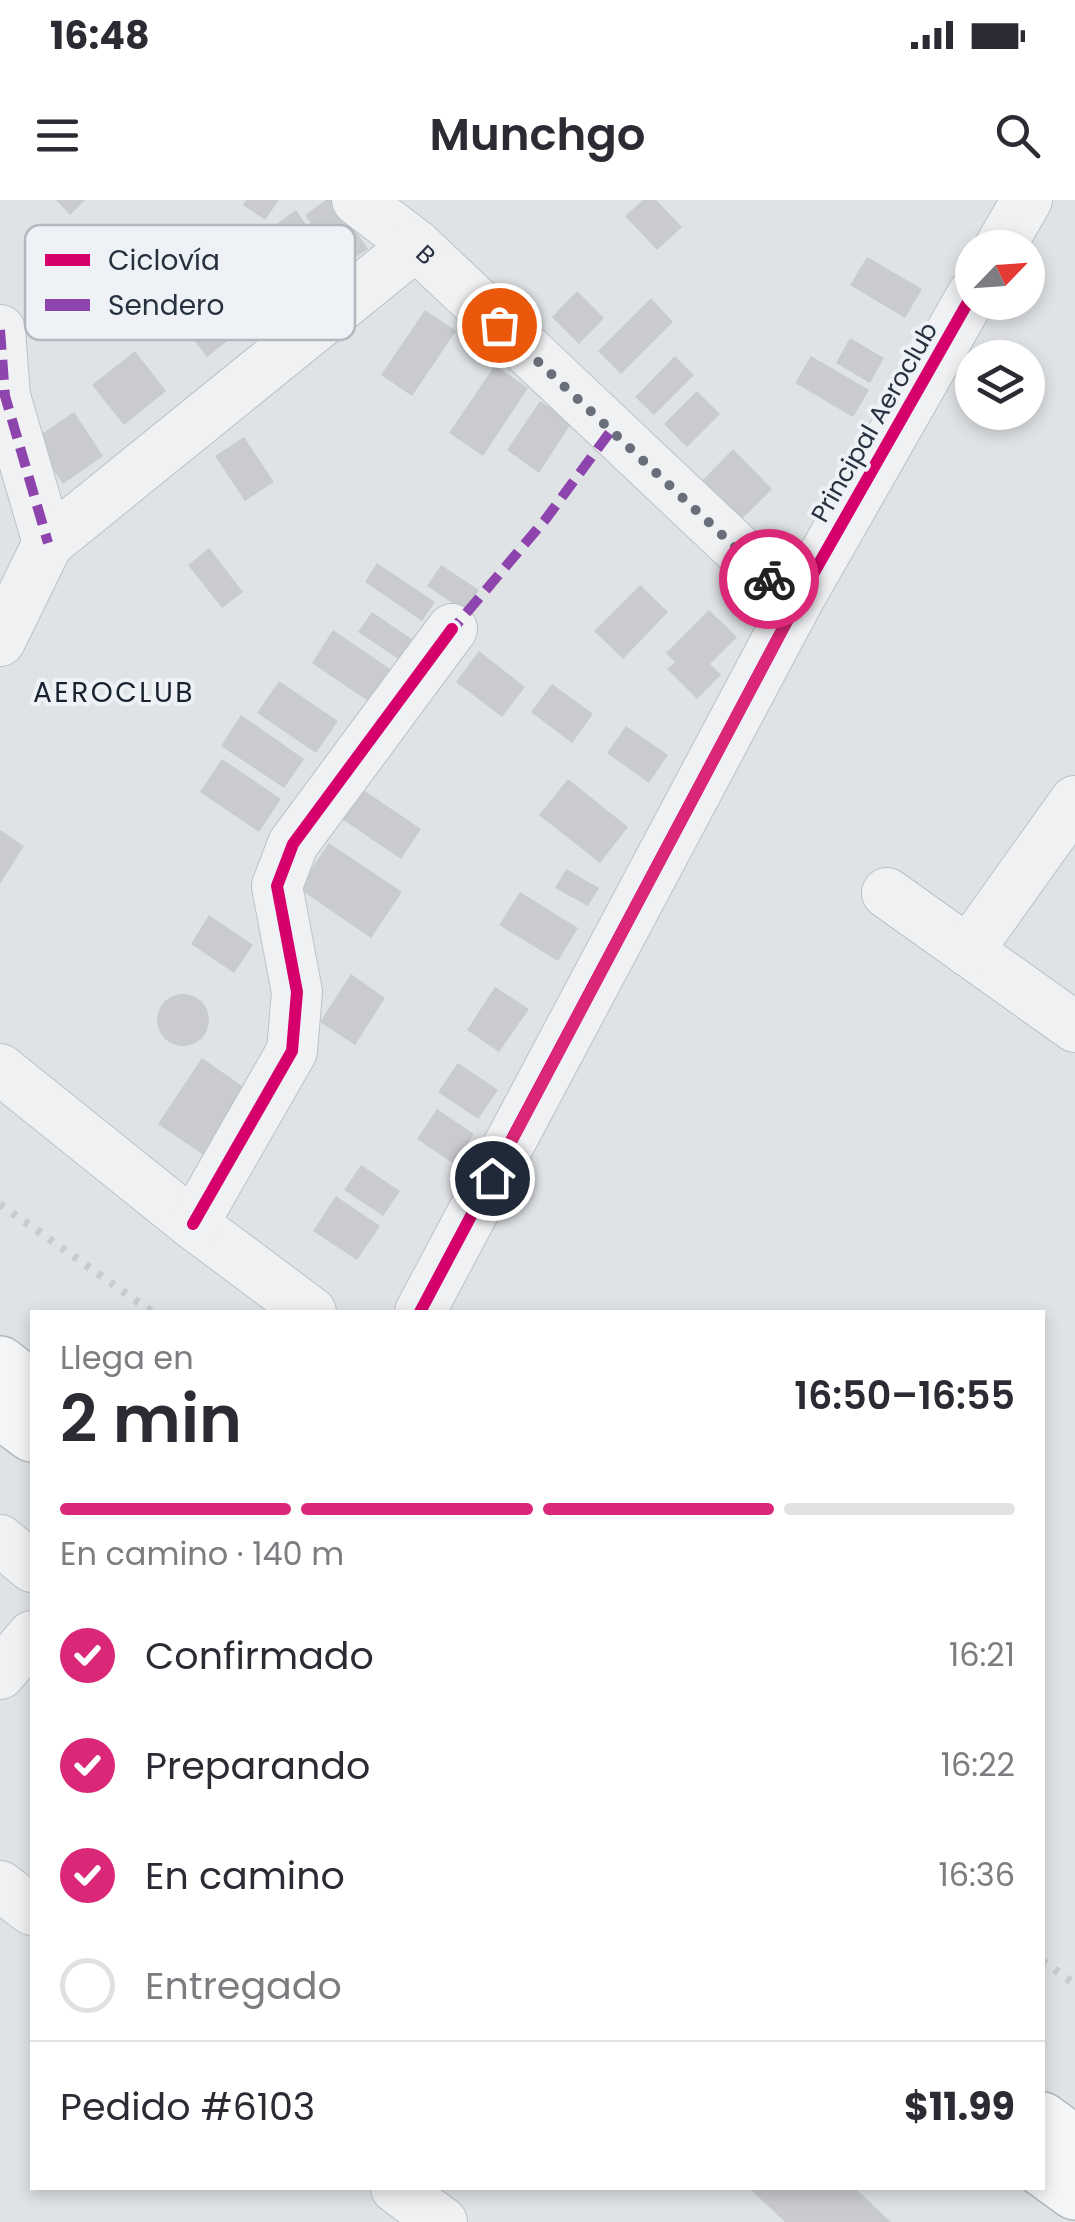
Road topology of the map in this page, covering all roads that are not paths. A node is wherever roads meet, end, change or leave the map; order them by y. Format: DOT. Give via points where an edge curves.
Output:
graph roads {
  1 [pos="357,200"];
  2 [pos="1026,200"];
  3 [pos="1010,230"];
  4 [pos="416,245"];
  5 [pos="355,294"];
  6 [pos="958,320"];
  7 [pos="0,330"];
  8 [pos="299,340"];
  9 [pos="48,543"];
  10 [pos="796,604"];
  11 [pos="452,629"];
  12 [pos="0,642"];
  13 [pos="1075,801"];
  14 [pos="887,893"];
  15 [pos="968,951"];
  16 [pos="1075,1028"];
  17 [pos="0,1068"];
  18 [pos="193,1224"];
  19 [pos="307,1310"];
  20 [pos="421,1310"];
  21 [pos="0,1364"];
  22 [pos="30,1386"];
  23 [pos="0,1410"];
  24 [pos="30,1432"];
  25 [pos="0,1540"];
  26 [pos="30,1565"];
  27 [pos="30,1638"];
  28 [pos="0,1674"];
  29 [pos="0,1886"];
  30 [pos="30,1908"];
  31 [pos="1045,2122"];
  32 [pos="1075,2144"];
  33 [pos="1045,2170"];
  34 [pos="399,2190"];
  35 [pos="1075,2192"];
  36 [pos="442,2222"];
  1 -- 4 [label="street, B"];
  2 -- 3 [label="street"];
  4 -- 5 [label="street"];
  4 -- 10 [label="street, B"];
  6 -- 10 [label="street, Principal Aeroclub"];
  7 -- 9 [label="street" via="5,396"];
  8 -- 9 [label="street"];
  9 -- 12 [label="street"];
  10 -- 20 [label="street, Principal Aeroclub"];
  11 -- 18 [label="street" via="292,844 277,886 297,992 292,1051"];
  13 -- 15 [label="street"];
  14 -- 15 [label="street"];
  15 -- 16 [label="street"];
  17 -- 18 [label="street"];
  18 -- 19 [label="street"];
  21 -- 22 [label="highway"];
  23 -- 24 [label="highway"];
  25 -- 26 [label="street"];
  27 -- 28 [label="street"];
  29 -- 30 [label="street"];
  31 -- 32 [label="highway"];
  33 -- 35 [label="highway"];
  34 -- 36 [label="street"];
}
